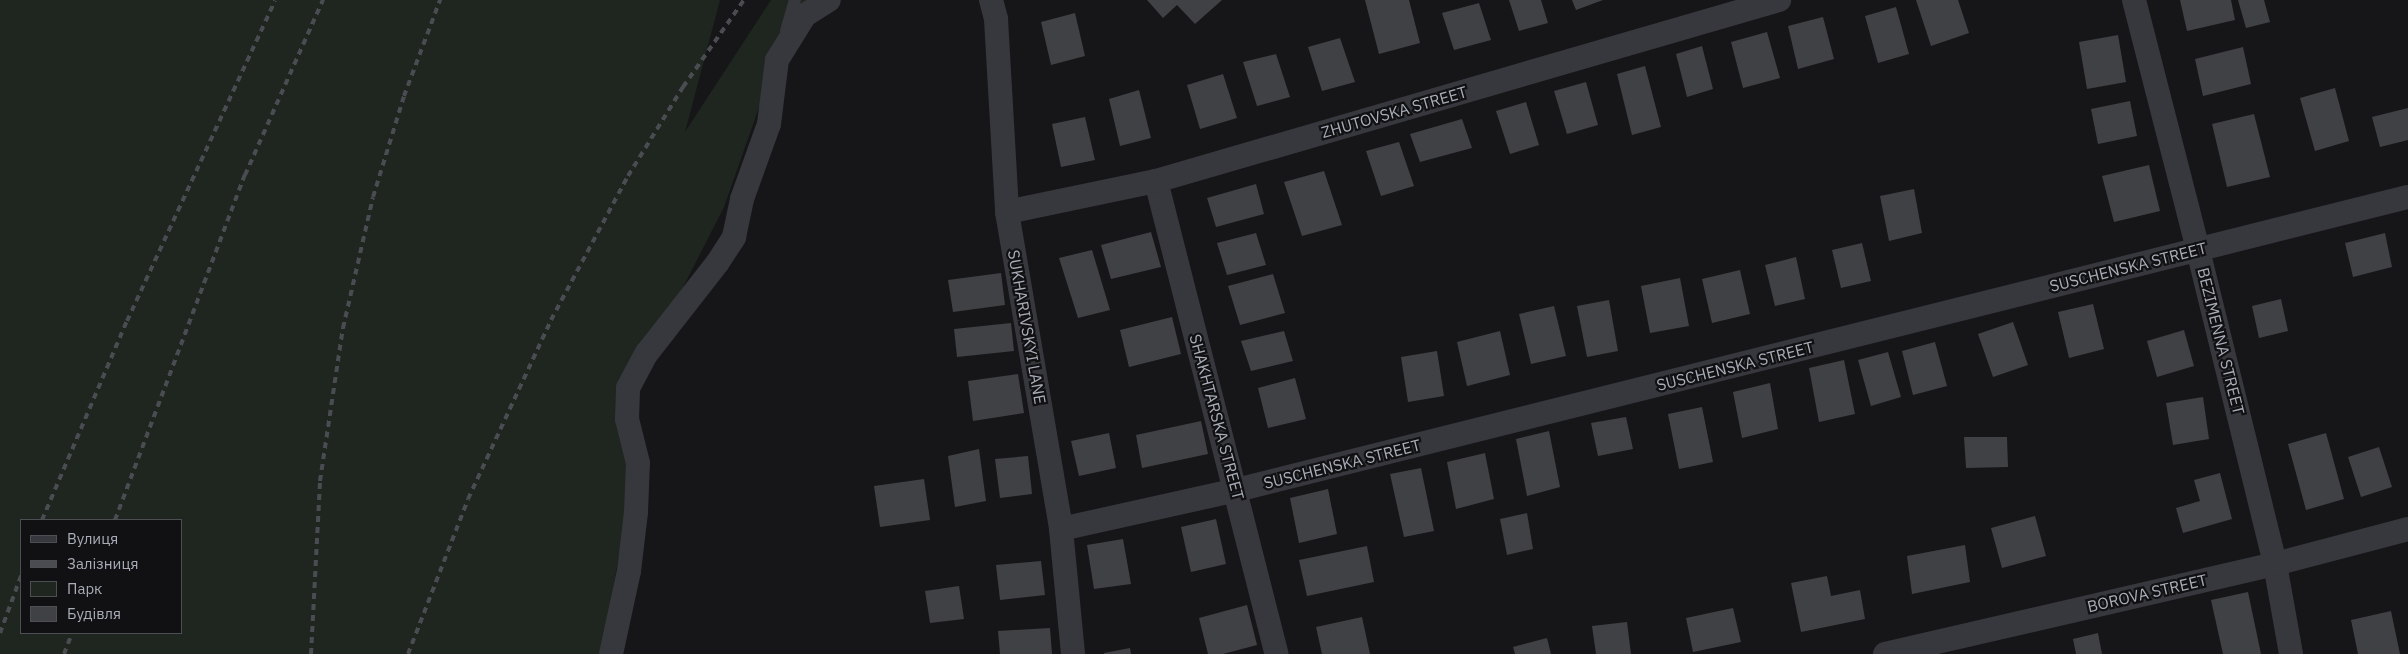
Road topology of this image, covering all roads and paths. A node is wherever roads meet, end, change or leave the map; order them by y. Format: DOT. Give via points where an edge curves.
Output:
graph roads {
  1 [pos="795,0"];
  2 [pos="830,0"];
  3 [pos="991,0"];
  4 [pos="1779,0"];
  5 [pos="2134,0"];
  6 [pos="777,60"];
  7 [pos="1156,181"];
  8 [pos="2408,197"];
  9 [pos="1007,212"];
  10 [pos="2198,250"];
  11 [pos="1236,490"];
  12 [pos="1061,529"];
  13 [pos="2408,529"];
  14 [pos="2275,564"];
  15 [pos="611,654"];
  16 [pos="1073,654"];
  17 [pos="1277,654"];
  18 [pos="1885,654"];
  19 [pos="2291,654"];
  1 -- 6 [label="lane"];
  2 -- 6 [label="street" via="805,15"];
  3 -- 9 [label="street, SUKHARIVSKYI LANE" via="996,18"];
  4 -- 7 [label="street, ZHUTOVSKA STREET"];
  5 -- 10 [label="street, BEZIMENNA STREET"];
  6 -- 15 [label="street" via="769,124 742,199 734,237 647,353 628,388 627,418 638,463 636,512 629,570"];
  7 -- 9 [label="street, ZHUTOVSKA STREET"];
  7 -- 11 [label="street, SHAKHTARSKA STREET"];
  8 -- 10 [label="street, SUSCHENSKA STREET"];
  9 -- 12 [label="street, SUKHARIVSKYI LANE"];
  10 -- 11 [label="street, SUSCHENSKA STREET"];
  10 -- 14 [label="street, BEZIMENNA STREET"];
  11 -- 12 [label="street, SUSCHENSKA STREET"];
  11 -- 17 [label="street, SHAKHTARSKA STREET"];
  12 -- 16 [label="street, SUKHARIVSKYI LANE"];
  13 -- 14 [label="street, BOROVA STREET"];
  14 -- 18 [label="street, BOROVA STREET"];
  14 -- 19 [label="street, BEZIMENNA STREET"];
}
